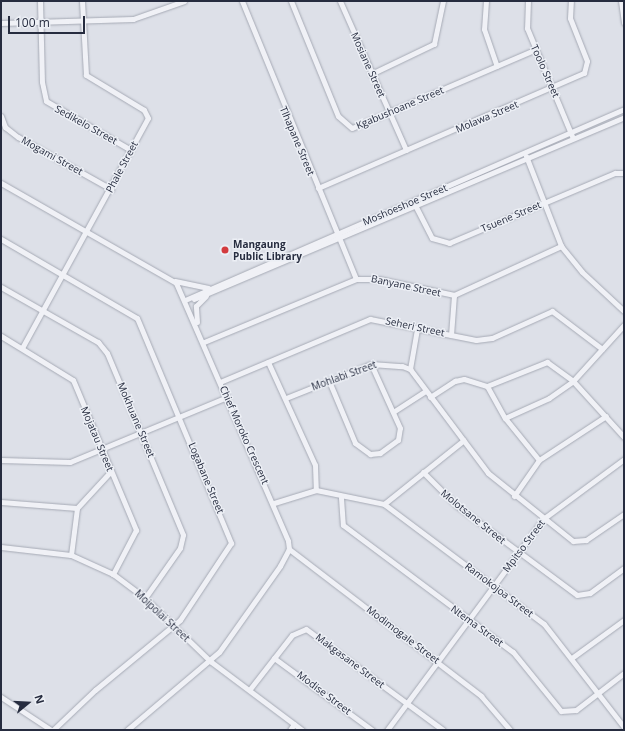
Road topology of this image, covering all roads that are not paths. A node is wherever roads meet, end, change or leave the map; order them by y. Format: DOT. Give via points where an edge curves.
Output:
graph roads {
  1 [pos="40,1"];
  2 [pos="82,1"];
  3 [pos="184,1"];
  4 [pos="242,1"];
  5 [pos="291,1"];
  6 [pos="340,1"];
  7 [pos="443,1"];
  8 [pos="486,1"];
  9 [pos="528,1"];
  10 [pos="571,1"];
  11 [pos="622,1"];
  12 [pos="82,21"];
  13 [pos="40,22"];
  14 [pos="1,23"];
  15 [pos="624,23"];
  16 [pos="536,49"];
  17 [pos="497,66"];
  18 [pos="371,74"];
  19 [pos="554,88"];
  20 [pos="624,109"];
  21 [pos="389,113"];
  22 [pos="1,116"];
  23 [pos="624,117"];
  24 [pos="571,133"];
  25 [pos="574,139"];
  26 [pos="131,150"];
  27 [pos="406,150"];
  28 [pos="526,156"];
  29 [pos="624,173"];
  30 [pos="1,183"];
  31 [pos="318,188"];
  32 [pos="111,189"];
  33 [pos="546,202"];
  34 [pos="415,205"];
  35 [pos="88,231"];
  36 [pos="339,236"];
  37 [pos="1,239"];
  38 [pos="561,246"];
  39 [pos="64,275"];
  40 [pos="356,279"];
  41 [pos="174,281"];
  42 [pos="1,288"];
  43 [pos="212,290"];
  44 [pos="454,295"];
  45 [pos="186,301"];
  46 [pos="43,311"];
  47 [pos="624,311"];
  48 [pos="624,325"];
  49 [pos="417,328"];
  50 [pos="198,329"];
  51 [pos="451,335"];
  52 [pos="1,336"];
  53 [pos="204,342"];
  54 [pos="22,348"];
  55 [pos="602,349"];
  56 [pos="268,362"];
  57 [pos="371,364"];
  58 [pos="410,369"];
  59 [pos="329,380"];
  60 [pos="220,382"];
  61 [pos="572,382"];
  62 [pos="487,386"];
  63 [pos="425,391"];
  64 [pos="227,397"];
  65 [pos="430,397"];
  66 [pos="286,398"];
  67 [pos="393,412"];
  68 [pos="180,416"];
  69 [pos="606,416"];
  70 [pos="505,418"];
  71 [pos="141,432"];
  72 [pos="624,437"];
  73 [pos="464,440"];
  74 [pos="102,450"];
  75 [pos="624,459"];
  76 [pos="1,460"];
  77 [pos="539,460"];
  78 [pos="111,471"];
  79 [pos="423,472"];
  80 [pos="316,490"];
  81 [pos="514,496"];
  82 [pos="341,498"];
  83 [pos="1,502"];
  84 [pos="274,503"];
  85 [pos="384,504"];
  86 [pos="77,508"];
  87 [pos="624,514"];
  88 [pos="543,519"];
  89 [pos="1,547"];
  90 [pos="289,549"];
  91 [pos="518,553"];
  92 [pos="71,555"];
  93 [pos="624,568"];
  94 [pos="113,574"];
  95 [pos="494,587"];
  96 [pos="145,598"];
  97 [pos="470,620"];
  98 [pos="624,620"];
  99 [pos="173,626"];
  100 [pos="573,657"];
  101 [pos="274,658"];
  102 [pos="210,661"];
  103 [pos="438,662"];
  104 [pos="624,673"];
  105 [pos="250,690"];
  106 [pos="599,692"];
  107 [pos="1,697"];
  108 [pos="408,703"];
  109 [pos="294,724"];
  110 [pos="624,727"];
  111 [pos="52,730"];
  112 [pos="127,730"];
  113 [pos="290,730"];
  114 [pos="302,730"];
  115 [pos="372,730"];
  116 [pos="386,730"];
  117 [pos="443,730"];
  118 [pos="510,730"];
  1 -- 13 [label="street, Sedikelo Street"];
  2 -- 12 [label="street, Phale Street"];
  3 -- 12 [label="street" via="144,17"];
  4 -- 31 [label="street, Tlhapane Street"];
  5 -- 21 [label="street, Kgabushoane Street" via="343,124 355,128"];
  6 -- 18 [label="street, Mosiane Street"];
  7 -- 18 [label="street" via="434,44"];
  8 -- 17 [label="street" via="484,29"];
  9 -- 16 [label="street, Toolo Street" via="527,28"];
  10 -- 19 [label="street, Molawa Street" via="570,18 587,68 577,78"];
  11 -- 15 [label="street"];
  12 -- 13 [label="street"];
  12 -- 26 [label="street, Phale Street" via="86,75 147,114 146,123"];
  13 -- 14 [label="street"];
  13 -- 26 [label="street, Sedikelo Street" via="46,101"];
  16 -- 17 [label="street, Kgabushoane Street"];
  16 -- 19 [label="street, Toolo Street"];
  17 -- 21 [label="street, Kgabushoane Street"];
  18 -- 21 [label="street, Mosiane Street"];
  19 -- 24 [label="street, Toolo Street"];
  19 -- 27 [label="street, Molawa Street"];
  20 -- 24 [label="street, Moshoeshoe Street"];
  21 -- 27 [label="street, Mosiane Street"];
  22 -- 32 [label="street, Mogami Street" via="6,127 18,137"];
  23 -- 25 [label="street, Moshoeshoe Street"];
  24 -- 25 [label="street, Toolo Street"];
  24 -- 28 [label="street, Moshoeshoe Street"];
  25 -- 28 [label="street, Moshoeshoe Street"];
  26 -- 32 [label="street, Phale Street"];
  27 -- 31 [label="street, Molawa Street"];
  28 -- 33 [label="street"];
  28 -- 34 [label="street, Moshoeshoe Street"];
  28 -- 36 [label="street, Moshoeshoe Street"];
  29 -- 33 [label="street, Tsuene Street" via="615,173"];
  30 -- 35 [label="street, Chief Moroko Crescent"];
  31 -- 36 [label="street, Tlhapane Street"];
  32 -- 35 [label="street, Phale Street"];
  33 -- 34 [label="street, Tsuene Street" via="444,243 432,238"];
  33 -- 38 [label="street"];
  34 -- 36 [label="street, Moshoeshoe Street"];
  35 -- 39 [label="street, Phale Street"];
  35 -- 41 [label="street, Chief Moroko Crescent"];
  36 -- 40 [label="street, Tlhapane Street"];
  36 -- 43 [label="street, Moshoeshoe Street"];
  37 -- 39 [label="street, Logabane Street"];
  38 -- 44 [label="street, Banyane Street"];
  38 -- 47 [label="street" via="582,272"];
  39 -- 46 [label="street, Phale Street"];
  39 -- 68 [label="street, Logabane Street" via="137,318"];
  40 -- 44 [label="street, Banyane Street" via="379,279"];
  40 -- 53 [label="street, Banyane Street"];
  41 -- 43 [label="street"];
  41 -- 45 [label="street, Chief Moroko Crescent"];
  42 -- 46 [label="street, Mokhuane Street"];
  43 -- 45 [label="street, Moshoeshoe Street"];
  43 -- 50 [label="street" via="196,306"];
  44 -- 51 [label="street"];
  45 -- 50 [label="street, Chief Moroko Crescent"];
  46 -- 54 [label="street, Phale Street"];
  46 -- 71 [label="street, Mokhuane Street" via="102,346"];
  48 -- 55 [label="street"];
  49 -- 51 [label="street, Seheri Street"];
  49 -- 56 [label="street, Seheri Street" via="370,319"];
  49 -- 58 [label="street"];
  50 -- 53 [label="street, Chief Moroko Crescent"];
  51 -- 55 [label="street, Seheri Street" via="484,340 552,311"];
  52 -- 54 [label="street, Mojatau Street"];
  53 -- 60 [label="street, Chief Moroko Crescent"];
  54 -- 74 [label="street, Mojatau Street" via="73,380"];
  55 -- 61 [label="street"];
  56 -- 60 [label="street, Seheri Street"];
  56 -- 66 [label="street"];
  57 -- 58 [label="street, Mohlabi Street" via="386,362"];
  57 -- 59 [label="street, Mohlabi Street"];
  57 -- 67 [label="street"];
  58 -- 63 [label="street"];
  59 -- 66 [label="street, Mohlabi Street"];
  59 -- 67 [label="street" via="355,443 370,454 380,454 398,440 400,428"];
  60 -- 64 [label="street, Chief Moroko Crescent"];
  61 -- 62 [label="street" via="544,361"];
  61 -- 69 [label="street"];
  61 -- 70 [label="street" via="544,401"];
  62 -- 65 [label="street" via="460,380"];
  62 -- 70 [label="street"];
  63 -- 65 [label="street"];
  63 -- 67 [label="street"];
  64 -- 68 [label="street"];
  64 -- 84 [label="street, Chief Moroko Crescent"];
  65 -- 73 [label="street"];
  66 -- 80 [label="street" via="315,465"];
  68 -- 71 [label="street"];
  68 -- 99 [label="street, Logabane Street" via="231,543 185,614"];
  69 -- 72 [label="street"];
  69 -- 77 [label="street"];
  70 -- 77 [label="street"];
  71 -- 74 [label="street"];
  71 -- 96 [label="street, Mokhuane Street" via="183,540"];
  73 -- 79 [label="street"];
  73 -- 81 [label="street" via="488,473"];
  74 -- 76 [label="street" via="58,465"];
  74 -- 78 [label="street, Mojatau Street"];
  75 -- 88 [label="street, Mpitso Street"];
  77 -- 81 [label="street"];
  78 -- 86 [label="street"];
  78 -- 94 [label="street, Mojatau Street" via="136,532"];
  79 -- 85 [label="street"];
  79 -- 91 [label="street, Molotsane Street" via="457,506"];
  80 -- 82 [label="street"];
  80 -- 84 [label="street"];
  81 -- 88 [label="street"];
  82 -- 85 [label="street, Ramokojoa Street"];
  82 -- 97 [label="street, Ntema Street" via="343,525"];
  83 -- 86 [label="street"];
  84 -- 90 [label="street, Chief Moroko Crescent"];
  85 -- 95 [label="street, Ramokojoa Street"];
  86 -- 92 [label="street"];
  87 -- 88 [label="street" via="579,542"];
  88 -- 91 [label="street, Mpitso Street"];
  89 -- 92 [label="street, Moipolai Street"];
  90 -- 102 [label="street"];
  90 -- 103 [label="street, Modimogale Street"];
  91 -- 93 [label="street, Molotsane Street" via="581,596"];
  91 -- 95 [label="street, Mpitso Street"];
  92 -- 94 [label="street, Moipolai Street"];
  94 -- 96 [label="street, Moipolai Street"];
  95 -- 97 [label="street, Mpitso Street"];
  95 -- 100 [label="street, Ramokojoa Street" via="544,624"];
  96 -- 99 [label="street, Moipolai Street"];
  97 -- 103 [label="street, Mpitso Street"];
  97 -- 106 [label="street, Ntema Street" via="522,660 561,711 571,713"];
  98 -- 100 [label="street"];
  99 -- 102 [label="street, Moipolai Street"];
  99 -- 111 [label="street, Logabane Street"];
  100 -- 106 [label="street, Ramokojoa Street"];
  101 -- 105 [label="street, Makgasane Street"];
  101 -- 108 [label="street, Makgasane Street" via="295,632 306,629"];
  101 -- 115 [label="street, Modise Street"];
  102 -- 105 [label="street, Moipolai Street"];
  102 -- 112 [label="street"];
  103 -- 108 [label="street, Mpitso Street"];
  103 -- 118 [label="street, Modimogale Street" via="486,700"];
  104 -- 106 [label="street, Ntema Street"];
  105 -- 109 [label="street, Moipolai Street"];
  106 -- 110 [label="street, Ramokojoa Street"];
  107 -- 111 [label="street, Logabane Street"];
  108 -- 116 [label="street, Mpitso Street"];
  108 -- 117 [label="street, Makgasane Street"];
  109 -- 113 [label="street"];
  109 -- 114 [label="street, Moipolai Street"];
}
